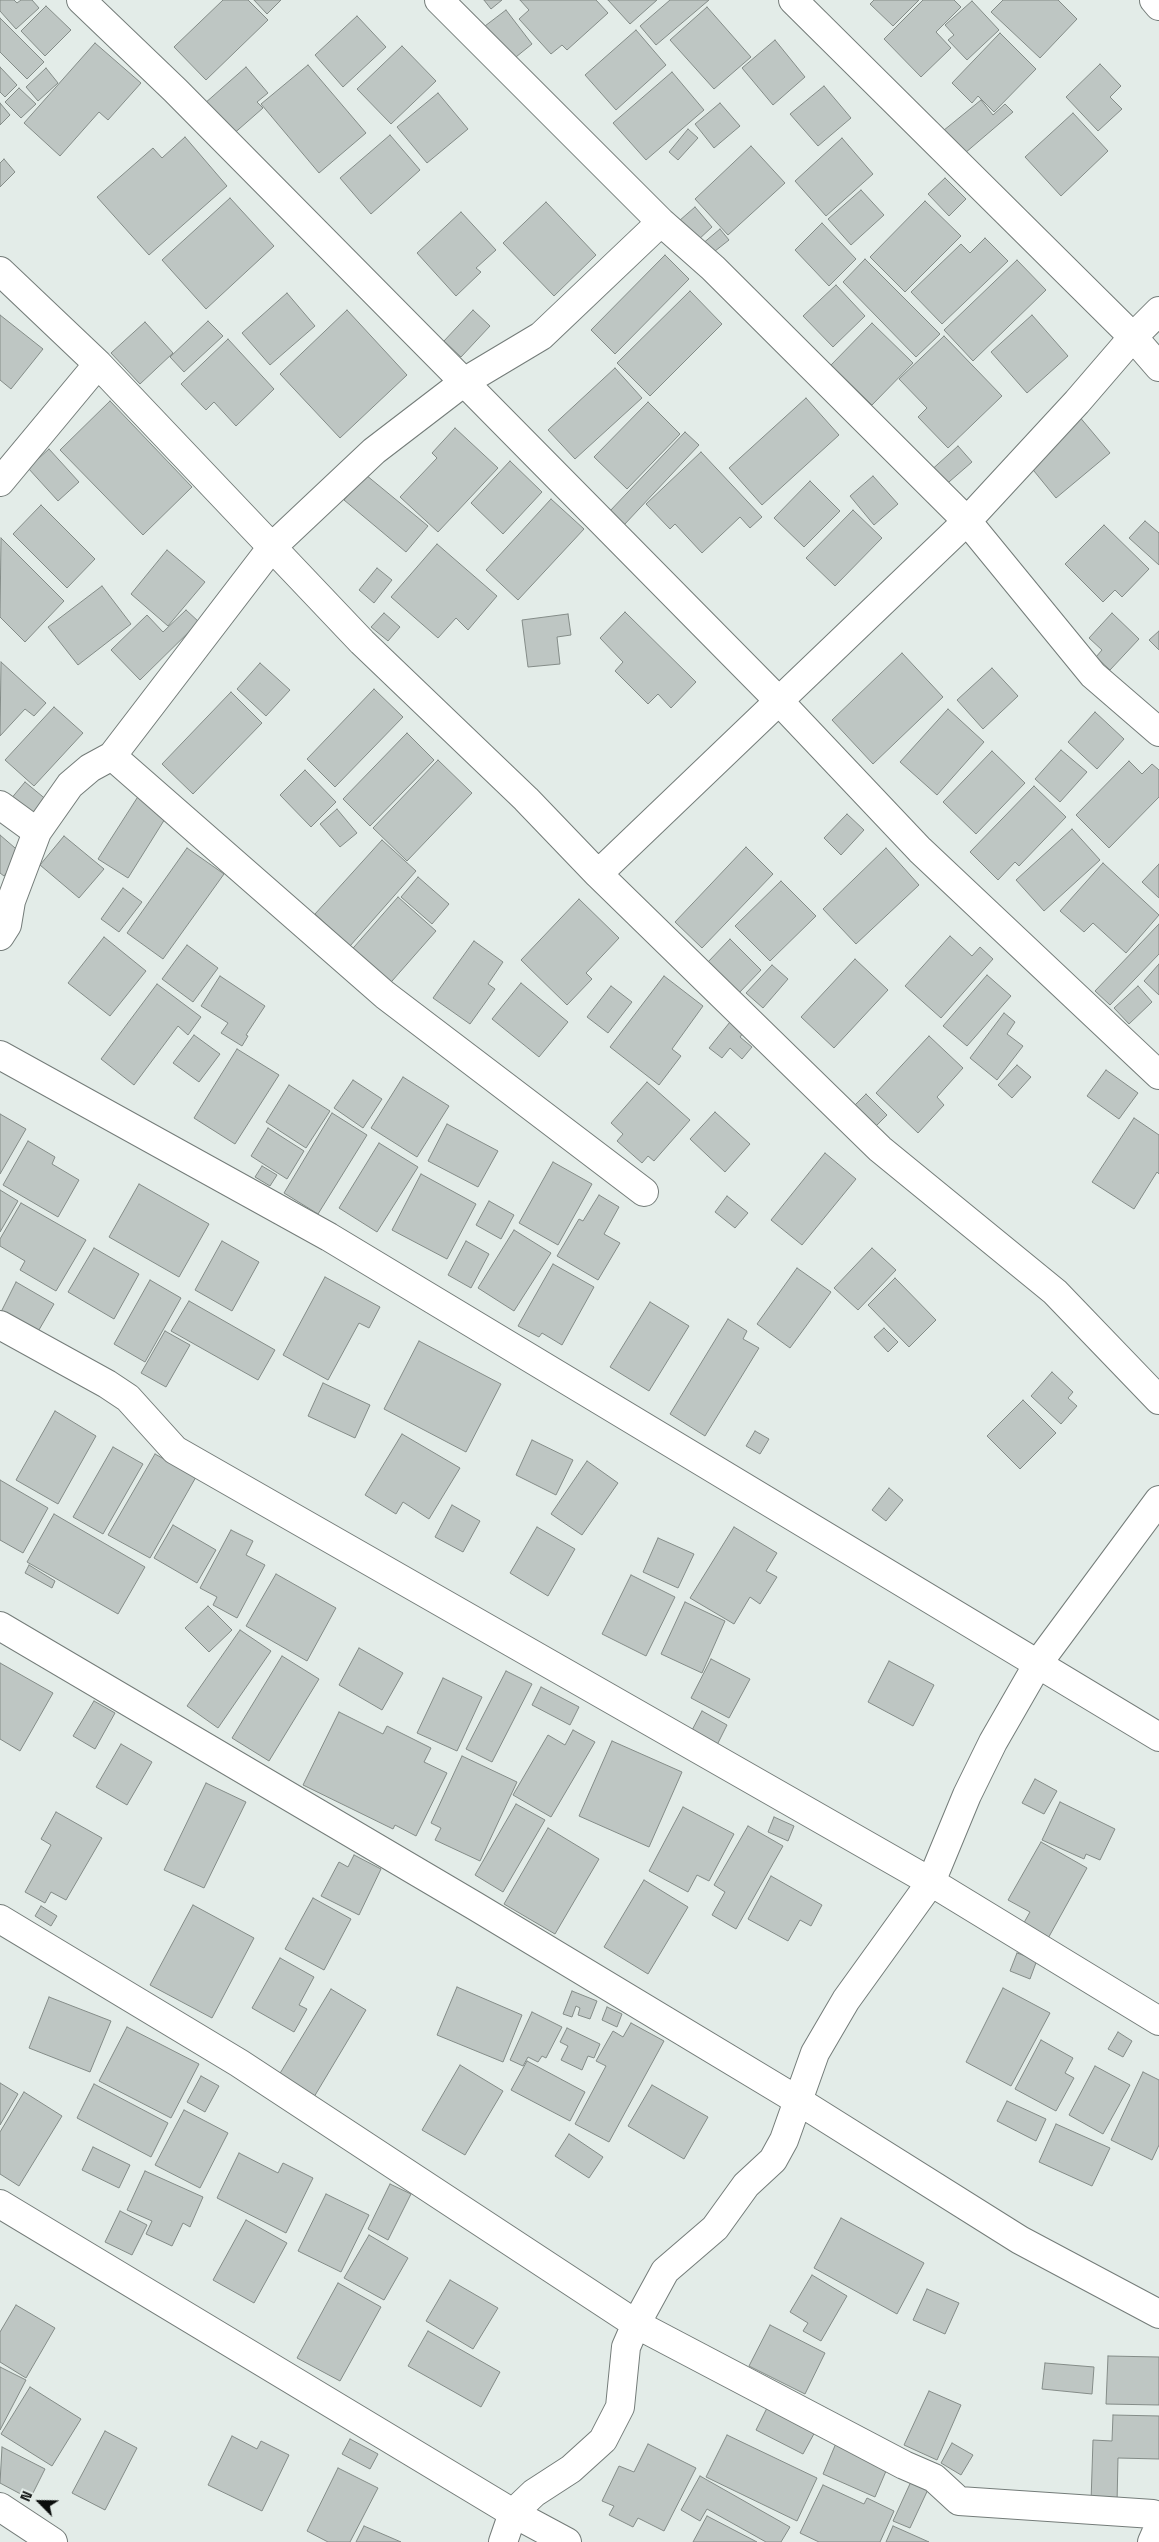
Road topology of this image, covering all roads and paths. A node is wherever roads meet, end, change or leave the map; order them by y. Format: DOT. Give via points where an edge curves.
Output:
graph roads {
  1 [pos="80,0"];
  2 [pos="439,0"];
  3 [pos="793,0"];
  4 [pos="1154,0"];
  5 [pos="1159,6"];
  6 [pos="660,222"];
  7 [pos="0,270"];
  8 [pos="1159,311"];
  9 [pos="1133,337"];
  10 [pos="98,364"];
  11 [pos="1159,367"];
  12 [pos="464,382"];
  13 [pos="0,482"];
  14 [pos="967,521"];
  15 [pos="272,547"];
  16 [pos="778,700"];
  17 [pos="1159,732"];
  18 [pos="112,756"];
  19 [pos="0,805"];
  20 [pos="37,832"];
  21 [pos="598,874"];
  22 [pos="0,936"];
  23 [pos="0,1055"];
  24 [pos="1159,1075"];
  25 [pos="644,1192"];
  26 [pos="0,1325"];
  27 [pos="1159,1400"];
  28 [pos="1159,1500"];
  29 [pos="0,1626"];
  30 [pos="1039,1662"];
  31 [pos="1159,1737"];
  32 [pos="931,1882"];
  33 [pos="0,1920"];
  34 [pos="1159,2021"];
  35 [pos="798,2100"];
  36 [pos="0,2204"];
  37 [pos="1159,2314"];
  38 [pos="636,2324"];
  39 [pos="0,2507"];
  40 [pos="513,2513"];
  41 [pos="1159,2517"];
  42 [pos="1159,2526"];
  43 [pos="53,2542"];
  44 [pos="502,2542"];
  45 [pos="566,2542"];
  46 [pos="1152,2542"];
  1 -- 12 [label="street" via="175,90"];
  2 -- 6 [label="street"];
  3 -- 9 [label="street"];
  4 -- 5 [label="street"];
  6 -- 12 [label="street" via="541,336"];
  6 -- 14 [label="street" via="713,268"];
  7 -- 10 [label="street"];
  8 -- 9 [label="street"];
  9 -- 11 [label="street"];
  9 -- 14 [label="street"];
  10 -- 13 [label="street"];
  10 -- 15 [label="street"];
  12 -- 15 [label="street" via="374,451"];
  12 -- 16 [label="street"];
  14 -- 16 [label="street"];
  14 -- 17 [label="street" via="1093,675"];
  15 -- 18 [label="street"];
  15 -- 21 [label="street" via="362,642 526,799"];
  16 -- 21 [label="street"];
  16 -- 24 [label="street" via="920,850"];
  18 -- 20 [label="street" via="90,768 70,785"];
  18 -- 25 [label="street" via="385,995"];
  19 -- 20 [label="street"];
  20 -- 22 [label="street"];
  21 -- 27 [label="street" via="880,1149 1055,1292"];
  23 -- 30 [label="street" via="329,1237"];
  26 -- 32 [label="street" via="128,1398 175,1450"];
  28 -- 30 [label="street"];
  29 -- 35 [label="street"];
  30 -- 31 [label="street"];
  30 -- 32 [label="street" via="993,1742"];
  32 -- 34 [label="street"];
  32 -- 35 [label="street" via="846,2000 815,2053"];
  33 -- 38 [label="street" via="239,2064"];
  35 -- 37 [label="street" via="1020,2240"];
  35 -- 38 [label="street" via="773,2160 746,2184 715,2228 666,2271"];
  36 -- 40 [label="street"];
  38 -- 40 [label="street" via="626,2347 620,2407 604,2440"];
  38 -- 41 [label="street" via="934,2478 959,2501 1153,2514"];
  39 -- 43 [label="street"];
  40 -- 44 [label="street"];
  40 -- 45 [label="street"];
  42 -- 46 [label="street"];
}
